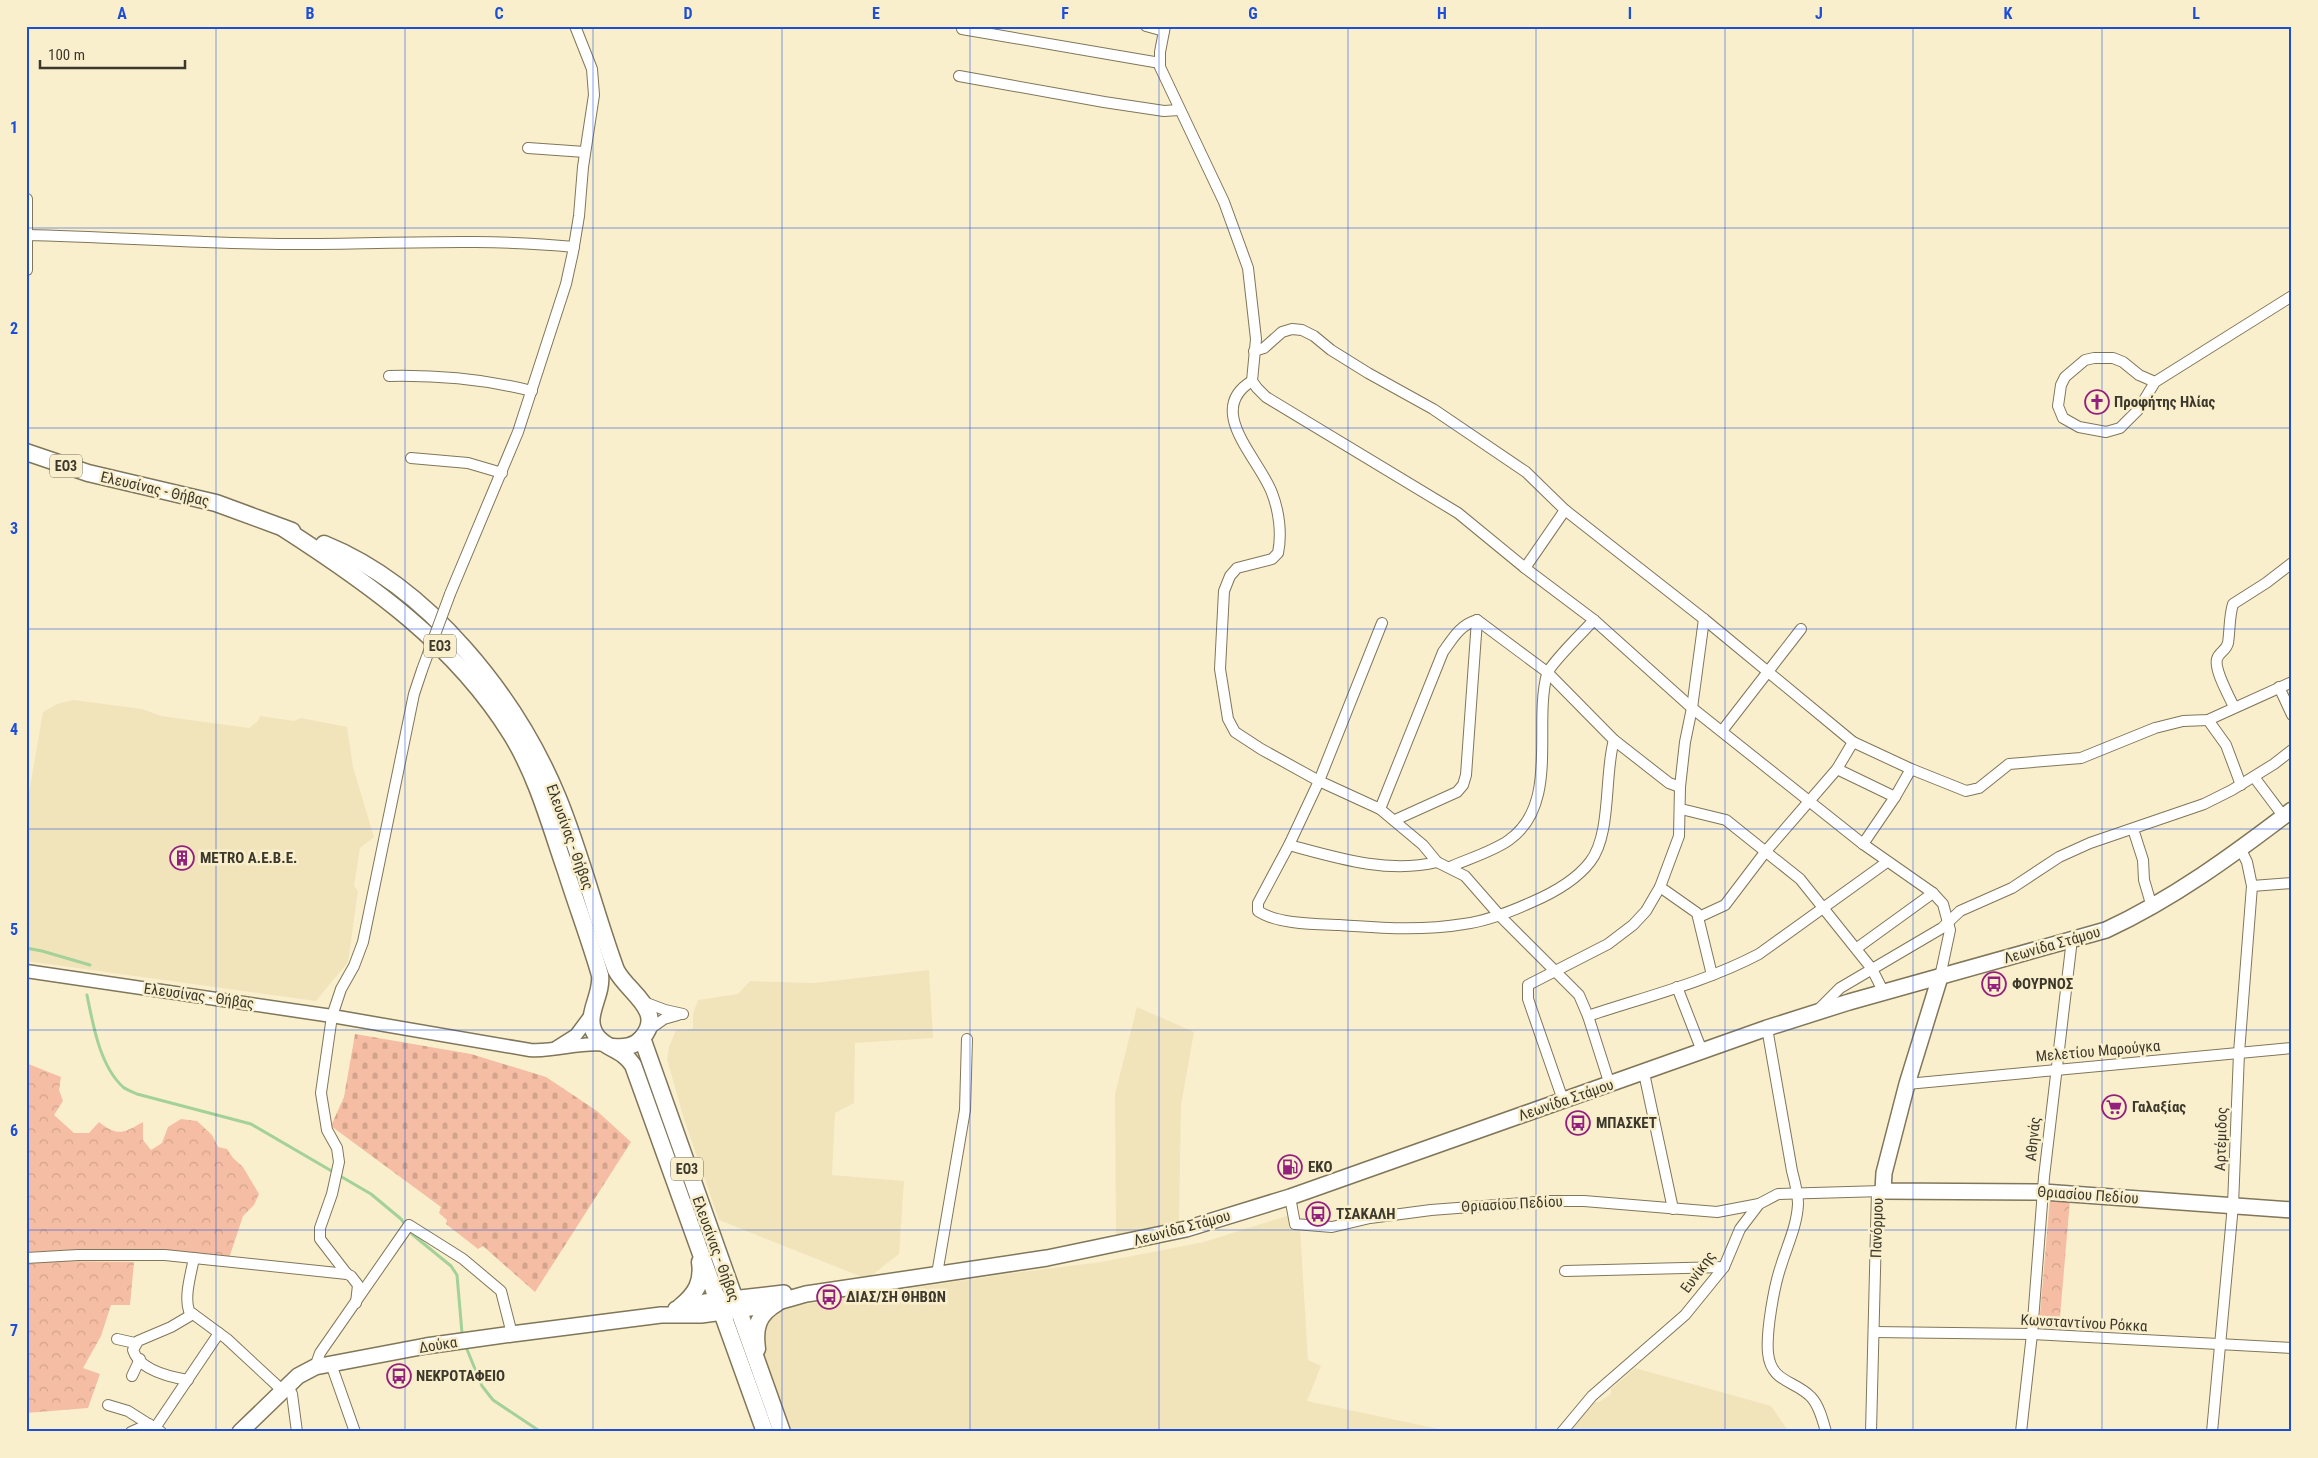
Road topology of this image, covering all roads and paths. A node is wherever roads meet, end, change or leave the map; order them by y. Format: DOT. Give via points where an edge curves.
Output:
graph roads {
  1 [pos="575,26"];
  2 [pos="1146,26"];
  3 [pos="1165,28"];
  4 [pos="962,29"];
  5 [pos="1160,63"];
  6 [pos="959,76"];
  7 [pos="1179,110"];
  8 [pos="528,148"];
  9 [pos="585,152"];
  10 [pos="27,198"];
  11 [pos="26,235"];
  12 [pos="574,248"];
  13 [pos="27,270"];
  14 [pos="2292,296"];
  15 [pos="1254,351"];
  16 [pos="389,376"];
  17 [pos="1252,381"];
  18 [pos="2155,382"];
  19 [pos="532,391"];
  20 [pos="26,452"];
  21 [pos="411,458"];
  22 [pos="502,473"];
  23 [pos="1564,510"];
  24 [pos="283,528"];
  25 [pos="2292,563"];
  26 [pos="1525,568"];
  27 [pos="1704,619"];
  28 [pos="1477,620"];
  29 [pos="1594,620"];
  30 [pos="1382,623"];
  31 [pos="1802,628"];
  32 [pos="1548,672"];
  33 [pos="1768,673"];
  34 [pos="2292,682"];
  35 [pos="2278,687"];
  36 [pos="2234,707"];
  37 [pos="1692,708"];
  38 [pos="2292,715"];
  39 [pos="2208,720"];
  40 [pos="1722,731"];
  41 [pos="1614,740"];
  42 [pos="1853,742"];
  43 [pos="2292,750"];
  44 [pos="1837,769"];
  45 [pos="1910,769"];
  46 [pos="2254,777"];
  47 [pos="1319,781"];
  48 [pos="2241,785"];
  49 [pos="1680,787"];
  50 [pos="1895,797"];
  51 [pos="1809,801"];
  52 [pos="1681,808"];
  53 [pos="1380,809"];
  54 [pos="2288,814"];
  55 [pos="1395,820"];
  56 [pos="2133,829"];
  57 [pos="1863,844"];
  58 [pos="1289,845"];
  59 [pos="2240,848"];
  60 [pos="1766,851"];
  61 [pos="1437,862"];
  62 [pos="1887,862"];
  63 [pos="1450,867"];
  64 [pos="2292,883"];
  65 [pos="2252,886"];
  66 [pos="1660,887"];
  67 [pos="1933,893"];
  68 [pos="2152,907"];
  69 [pos="1822,908"];
  70 [pos="1500,916"];
  71 [pos="1699,917"];
  72 [pos="1948,921"];
  73 [pos="2072,939"];
  74 [pos="1857,948"];
  75 [pos="1872,969"];
  76 [pos="26,971"];
  77 [pos="1554,971"];
  78 [pos="1712,976"];
  79 [pos="1940,977"];
  80 [pos="1677,987"];
  81 [pos="1884,992"];
  82 [pos="638,997"];
  83 [pos="594,1008"];
  84 [pos="1814,1013"];
  85 [pos="332,1016"];
  86 [pos="1588,1016"];
  87 [pos="1767,1028"];
  88 [pos="644,1035"];
  89 [pos="967,1039"];
  90 [pos="610,1046"];
  91 [pos="2292,1048"];
  92 [pos="548,1050"];
  93 [pos="1702,1051"];
  94 [pos="2239,1053"];
  95 [pos="2056,1070"];
  96 [pos="1644,1073"];
  97 [pos="1907,1084"];
  98 [pos="1610,1085"];
  99 [pos="1563,1100"];
  100 [pos="2043,1187"];
  101 [pos="1881,1189"];
  102 [pos="1798,1193"];
  103 [pos="1290,1197"];
  104 [pos="2292,1200"];
  105 [pos="2233,1201"];
  106 [pos="1760,1204"];
  107 [pos="1673,1209"];
  108 [pos="2292,1210"];
  109 [pos="696,1240"];
  110 [pos="26,1258"];
  111 [pos="194,1258"];
  112 [pos="1724,1266"];
  113 [pos="1565,1271"];
  114 [pos="347,1274"];
  115 [pos="937,1274"];
  116 [pos="806,1294"];
  117 [pos="356,1303"];
  118 [pos="777,1303"];
  119 [pos="728,1305"];
  120 [pos="680,1307"];
  121 [pos="193,1314"];
  122 [pos="661,1315"];
  123 [pos="1874,1332"];
  124 [pos="219,1333"];
  125 [pos="512,1334"];
  126 [pos="2032,1334"];
  127 [pos="117,1338"];
  128 [pos="135,1344"];
  129 [pos="2219,1346"];
  130 [pos="2292,1348"];
  131 [pos="140,1359"];
  132 [pos="331,1364"];
  133 [pos="315,1368"];
  134 [pos="761,1374"];
  135 [pos="132,1376"];
  136 [pos="188,1380"];
  137 [pos="285,1387"];
  138 [pos="108,1405"];
  139 [pos="155,1428"];
  140 [pos="131,1432"];
  141 [pos="240,1432"];
  142 [pos="297,1432"];
  143 [pos="355,1432"];
  144 [pos="765,1432"];
  145 [pos="782,1432"];
  146 [pos="1562,1432"];
  147 [pos="1826,1432"];
  148 [pos="1871,1432"];
  149 [pos="2021,1432"];
  150 [pos="2212,1432"];
  1 -- 9 [label="street" via="594,80"];
  2 -- 3 [label="street"];
  3 -- 5 [label="street"];
  4 -- 5 [label="street"];
  5 -- 7 [label="street"];
  6 -- 7 [label="street" via="1104,102 1164,111"];
  7 -- 15 [label="street" via="1224,202 1248,268 1255,316"];
  8 -- 9 [label="street"];
  9 -- 12 [label="street"];
  10 -- 11 [label="street"];
  11 -- 12 [label="street" via="278,244 538,244"];
  11 -- 13 [label="street"];
  12 -- 19 [label="street"];
  14 -- 18 [label="street"];
  15 -- 17 [label="street"];
  15 -- 23 [label="street" via="1292,329 1314,336 1368,373 1475,436 1526,472"];
  16 -- 19 [label="street" via="486,380"];
  17 -- 26 [label="street" via="1266,396 1458,513"];
  17 -- 47 [label="street" via="1236,395 1232,408 1235,425 1272,493 1280,543 1278,553 1272,559 1238,568 1230,576 1224,591 1220,669 1224,702 1228,719 1236,732"];
  18 -- 18 [label="street" via="2113,358 2085,360 2065,377 2058,406 2063,418 2079,427 2113,431 2129,421"];
  19 -- 22 [label="street"];
  20 -- 24 [label="main road, Ελευσίνας - Θήβας / ΕΟ3" via="97,476 216,503"];
  21 -- 22 [label="street" via="468,463"];
  22 -- 85 [label="street, bridge" via="450,594 414,694 363,942"];
  23 -- 26 [label="street"];
  23 -- 27 [label="street"];
  24 -- 82 [label="main road, Ελευσίνας - Θήβας / ΕΟ3" via="341,553 392,583 445,628 492,683 523,729 558,798 614,964 620,978"];
  24 -- 83 [label="main road, Ελευσίνας - Θήβας / ΕΟ3" via="342,567 416,624 467,675 502,720 527,765 598,967 601,986"];
  25 -- 36 [label="street" via="2233,604 2228,644 2216,661"];
  26 -- 29 [label="street"];
  27 -- 33 [label="street"];
  27 -- 37 [label="street"];
  28 -- 32 [label="street"];
  28 -- 53 [label="street" via="1456,632 1443,652"];
  28 -- 55 [label="street" via="1463,785 1457,792"];
  29 -- 32 [label="street"];
  29 -- 37 [label="street"];
  30 -- 47 [label="street"];
  31 -- 33 [label="street"];
  32 -- 41 [label="street"];
  32 -- 63 [label="street" via="1541,772 1532,814 1509,840"];
  33 -- 40 [label="street"];
  33 -- 42 [label="street"];
  34 -- 35 [label="street"];
  35 -- 36 [label="street"];
  35 -- 38 [label="street"];
  36 -- 39 [label="street"];
  37 -- 40 [label="street"];
  37 -- 49 [label="street"];
  39 -- 45 [label="street" via="2183,721 2155,728 2081,758 2009,764 1972,792"];
  39 -- 48 [label="street" via="2226,745"];
  40 -- 51 [label="street"];
  41 -- 49 [label="street" via="1669,783"];
  41 -- 70 [label="street" via="1601,838 1591,861 1574,878 1544,897"];
  42 -- 44 [label="street"];
  42 -- 45 [label="street"];
  43 -- 46 [label="street"];
  44 -- 50 [label="street"];
  44 -- 51 [label="street"];
  45 -- 50 [label="street"];
  46 -- 48 [label="street"];
  46 -- 54 [label="street"];
  47 -- 53 [label="street"];
  47 -- 58 [label="street"];
  48 -- 56 [label="street" via="2204,804"];
  49 -- 52 [label="street"];
  50 -- 57 [label="street"];
  51 -- 57 [label="street"];
  51 -- 60 [label="street"];
  52 -- 60 [label="street" via="1726,820"];
  52 -- 66 [label="street" via="1679,836"];
  53 -- 55 [label="street"];
  54 -- 59 [label="main road, Λεωνίδα Στάμου"];
  55 -- 61 [label="street"];
  56 -- 68 [label="street"];
  56 -- 72 [label="street" via="2058,857 2012,888 1960,911"];
  57 -- 62 [label="street"];
  58 -- 61 [label="street" via="1384,866 1418,867"];
  58 -- 70 [label="street" via="1258,903 1258,911 1267,917 1392,928 1464,924"];
  59 -- 65 [label="street, Αρτέμιδος"];
  59 -- 68 [label="main road, Λεωνίδα Στάμου"];
  60 -- 69 [label="street" via="1800,878"];
  60 -- 71 [label="street" via="1725,906"];
  61 -- 63 [label="street"];
  62 -- 67 [label="street"];
  62 -- 69 [label="street"];
  63 -- 70 [label="street" via="1465,876"];
  64 -- 65 [label="street"];
  65 -- 94 [label="street, Αρτέμιδος"];
  66 -- 71 [label="street" via="1693,909"];
  66 -- 77 [label="street" via="1633,925 1608,944"];
  67 -- 72 [label="street" via="1944,904"];
  67 -- 74 [label="street"];
  68 -- 73 [label="main road, Λεωνίδα Στάμου" via="2106,930"];
  69 -- 74 [label="street"];
  69 -- 78 [label="street" via="1759,954"];
  70 -- 77 [label="street"];
  71 -- 78 [label="street"];
  72 -- 75 [label="street" via="1942,928"];
  72 -- 79 [label="street" via="1950,930"];
  73 -- 79 [label="main road, Λεωνίδα Στάμου"];
  73 -- 95 [label="street, Αθηνάς"];
  74 -- 75 [label="street"];
  75 -- 81 [label="street"];
  75 -- 84 [label="street" via="1840,988"];
  76 -- 85 [label="street, Ελευσίνας - Θήβας"];
  77 -- 86 [label="street" via="1579,995"];
  77 -- 99 [label="street" via="1531,982 1527,991"];
  78 -- 80 [label="street"];
  79 -- 81 [label="main road, Λεωνίδα Στάμου"];
  79 -- 97 [label="main road, Πανόρμου"];
  80 -- 86 [label="street"];
  80 -- 93 [label="street"];
  81 -- 84 [label="main road, Λεωνίδα Στάμου"];
  82 -- 83 [label="main road" via="613,991"];
  82 -- 88 [label="main road, Ελευσίνας - Θήβας / ΕΟ3" via="649,1016"];
  82 -- 88 [label="street" via="660,1009 683,1014 664,1019"];
  83 -- 90 [label="main road, Ελευσίνας - Θήβας / ΕΟ3" via="593,1029 601,1041"];
  83 -- 92 [label="street" via="576,1034"];
  84 -- 87 [label="main road, Λεωνίδα Στάμου"];
  85 -- 92 [label="street, Ελευσίνας - Θήβας" via="519,1048"];
  85 -- 114 [label="street" via="321,1092 327,1130 337,1148 339,1162 320,1234 324,1246"];
  86 -- 98 [label="street"];
  87 -- 93 [label="main road, Λεωνίδα Στάμου"];
  87 -- 102 [label="street"];
  88 -- 90 [label="main road" via="629,1047"];
  88 -- 119 [label="main road, Ελευσίνας - Θήβας / ΕΟ3"];
  89 -- 115 [label="street" via="965,1110"];
  90 -- 92 [label="street, Ελευσίνας - Θήβας" via="589,1043"];
  90 -- 109 [label="main road, Ελευσίνας - Θήβας / ΕΟ3" via="628,1058 632,1065"];
  91 -- 94 [label="street, Μελετίου Μαρούγκα"];
  93 -- 96 [label="main road, Λεωνίδα Στάμου"];
  94 -- 95 [label="street, Μελετίου Μαρούγκα"];
  94 -- 105 [label="street, Αρτέμιδος"];
  95 -- 97 [label="street, Μελετίου Μαρούγκα"];
  95 -- 100 [label="street, Αθηνάς"];
  96 -- 98 [label="main road, Λεωνίδα Στάμου"];
  96 -- 107 [label="street"];
  97 -- 101 [label="main road, Πανόρμου"];
  98 -- 99 [label="main road, Λεωνίδα Στάμου"];
  99 -- 103 [label="main road, Λεωνίδα Στάμου"];
  100 -- 101 [label="main road, Θριασίου Πεδίου"];
  100 -- 105 [label="main road, Θριασίου Πεδίου"];
  100 -- 126 [label="street, Αθηνάς"];
  101 -- 102 [label="street, Ευνίκης"];
  101 -- 123 [label="street, Πανόρμου"];
  102 -- 106 [label="street, Ευνίκης" via="1778,1194"];
  102 -- 147 [label="street" via="1793,1232 1773,1298 1768,1353 1772,1369 1811,1397"];
  103 -- 107 [label="street, Θριασίου Πεδίου" via="1295,1224 1318,1227 1338,1227 1370,1218 1431,1210 1549,1200"];
  103 -- 115 [label="main road, Λεωνίδα Στάμου" via="1186,1229 1121,1244"];
  104 -- 105 [label="main road, Θριασίου Πεδίου"];
  105 -- 108 [label="main road, Θριασίου Πεδίου"];
  105 -- 129 [label="street, Αρτέμιδος"];
  106 -- 107 [label="street, Θριασίου Πεδίου" via="1717,1212"];
  106 -- 112 [label="street, Ευνίκης" via="1740,1229"];
  109 -- 119 [label="main road, Ελευσίνας - Θήβας / ΕΟ3"];
  109 -- 120 [label="main road, ΕΟ3" via="701,1278 697,1289"];
  110 -- 111 [label="street" via="147,1255"];
  111 -- 114 [label="street"];
  111 -- 121 [label="street" via="187,1305"];
  112 -- 113 [label="street"];
  112 -- 146 [label="street, Ευνίκης" via="1685,1315 1592,1396"];
  114 -- 117 [label="street" via="358,1285"];
  115 -- 116 [label="main road, Λεωνίδα Στάμου"];
  116 -- 118 [label="main road, Λεωνίδα Στάμου"];
  116 -- 119 [label="main road, Λεωνίδα Στάμου" via="783,1293"];
  117 -- 125 [label="street" via="409,1225 463,1259 501,1291"];
  117 -- 133 [label="street" via="320,1353"];
  118 -- 119 [label="main road, Λεωνίδα Στάμου"];
  118 -- 134 [label="main road, ΕΟ3" via="762,1314 756,1325"];
  119 -- 120 [label="main road, Δούκα"];
  119 -- 122 [label="main road, Δούκα"];
  119 -- 134 [label="main road, Ελευσίνας - Θήβας / ΕΟ3"];
  119 -- 144 [label="main road, Ελευσίνας - Θήβας / ΕΟ3"];
  120 -- 122 [label="main road, Δούκα"];
  121 -- 124 [label="street"];
  121 -- 128 [label="street"];
  122 -- 125 [label="main road, Δούκα"];
  123 -- 126 [label="street, Κωνσταντίνου Ρόκκα"];
  123 -- 148 [label="street, Πανόρμου"];
  124 -- 136 [label="street"];
  124 -- 137 [label="street"];
  125 -- 132 [label="main road, Δούκα"];
  126 -- 129 [label="street, Κωνσταντίνου Ρόκκα"];
  126 -- 149 [label="street, Αθηνάς"];
  127 -- 128 [label="street"];
  128 -- 131 [label="street" via="135,1354"];
  129 -- 130 [label="street, Κωνσταντίνου Ρόκκα"];
  129 -- 150 [label="street, Αρτέμιδος"];
  131 -- 135 [label="street"];
  131 -- 136 [label="street" via="157,1372"];
  132 -- 133 [label="main road, Δούκα"];
  132 -- 143 [label="street"];
  133 -- 137 [label="main road, Δούκα"];
  134 -- 145 [label="main road, Ελευσίνας - Θήβας / ΕΟ3"];
  136 -- 139 [label="street"];
  137 -- 141 [label="main road, Δούκα"];
  137 -- 142 [label="street" via="292,1394"];
  138 -- 139 [label="street" via="128,1411"];
  139 -- 140 [label="street"];
}
